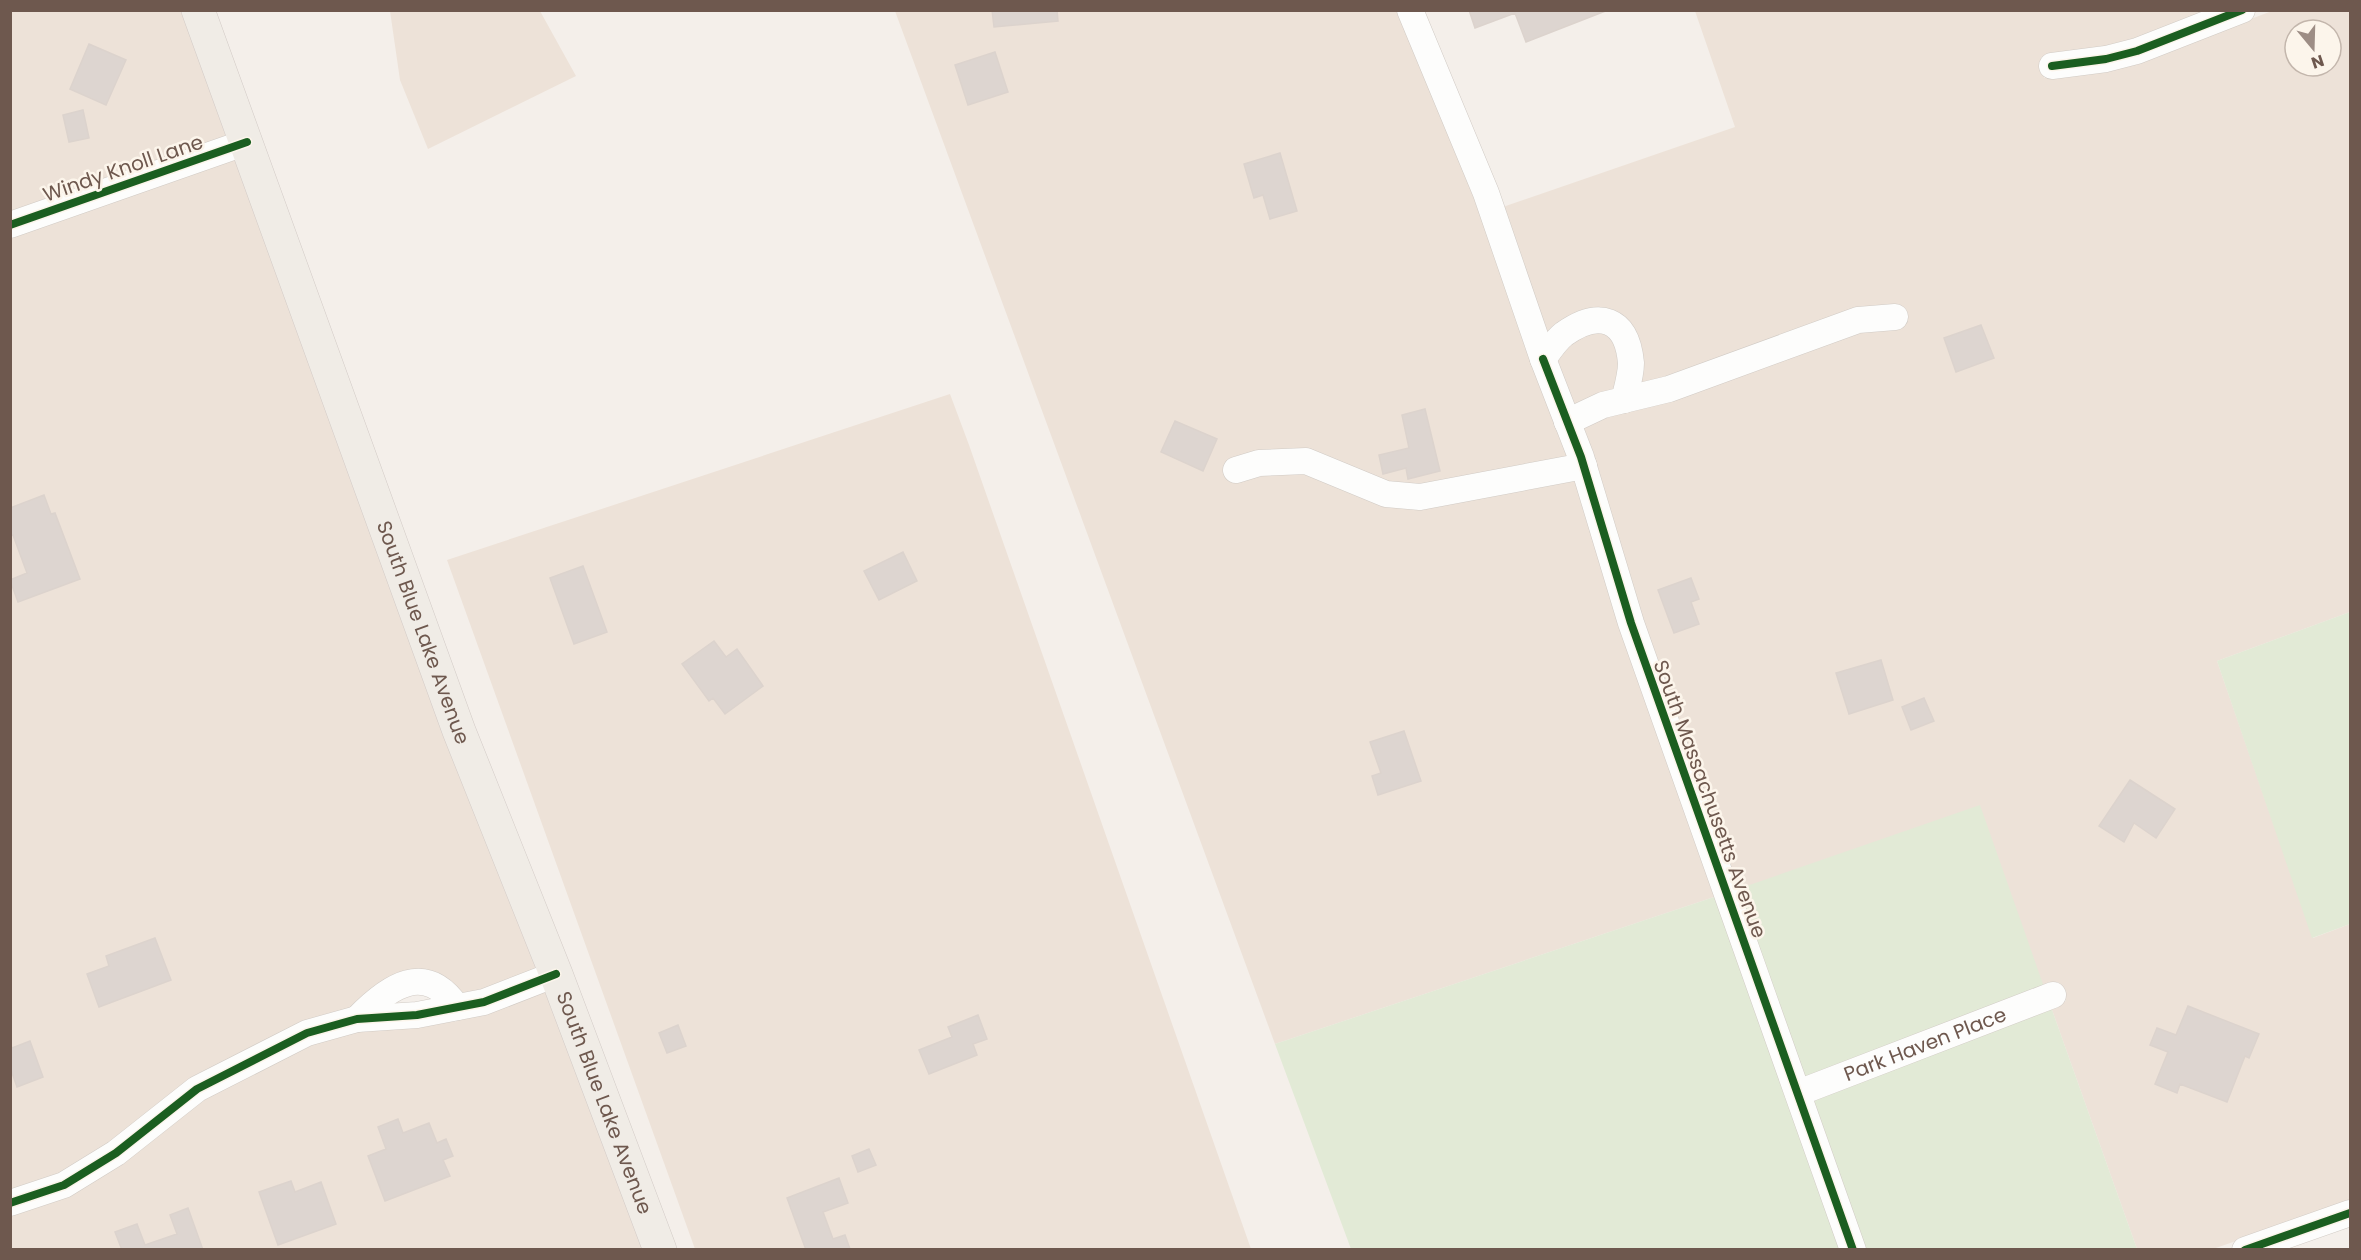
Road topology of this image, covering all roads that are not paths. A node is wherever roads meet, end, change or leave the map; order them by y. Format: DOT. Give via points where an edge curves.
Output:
graph roads {
  1 [pos="198,10"];
  2 [pos="1410,10"];
  3 [pos="2242,10"];
  4 [pos="2052,66"];
  5 [pos="247,142"];
  6 [pos="10,225"];
  7 [pos="1895,317"];
  8 [pos="1543,359"];
  9 [pos="1624,400"];
  10 [pos="1568,422"];
  11 [pos="1584,465"];
  12 [pos="1236,470"];
  13 [pos="556,974"];
  14 [pos="2053,995"];
  15 [pos="457,1008"];
  16 [pos="357,1019"];
  17 [pos="1797,1093"];
  18 [pos="10,1203"];
  19 [pos="2350,1213"];
  20 [pos="660,1250"];
  21 [pos="1853,1250"];
  22 [pos="2245,1250"];
  1 -- 5 [label="main road, South Blue Lake Avenue"];
  2 -- 8 [label="street, South Massachusetts Avenue" via="1486,193"];
  3 -- 4 [label="street" via="2137,51 2106,60"];
  5 -- 6 [label="street, Windy Knoll Lane"];
  5 -- 13 [label="main road, South Blue Lake Avenue" via="455,721"];
  7 -- 9 [label="street" via="1858,320 1669,389"];
  8 -- 9 [label="street" via="1562,336 1578,326 1593,321 1614,322 1626,342 1631,365"];
  8 -- 10 [label="street, South Massachusetts Avenue"];
  9 -- 10 [label="street" via="1603,405"];
  10 -- 11 [label="street, South Massachusetts Avenue"];
  11 -- 12 [label="street" via="1420,496 1386,494 1306,461 1269,462"];
  11 -- 17 [label="street, South Massachusetts Avenue" via="1631,623"];
  13 -- 15 [label="street" via="484,1002"];
  13 -- 20 [label="main road, South Blue Lake Avenue"];
  14 -- 17 [label="street, Park Haven Place"];
  15 -- 16 [label="street" via="417,1016"];
  15 -- 16 [label="street" via="438,986 416,981 382,996"];
  16 -- 18 [label="street" via="307,1033 197,1089 116,1153 64,1185"];
  17 -- 21 [label="street, South Massachusetts Avenue"];
  19 -- 22 [label="street"];
}
